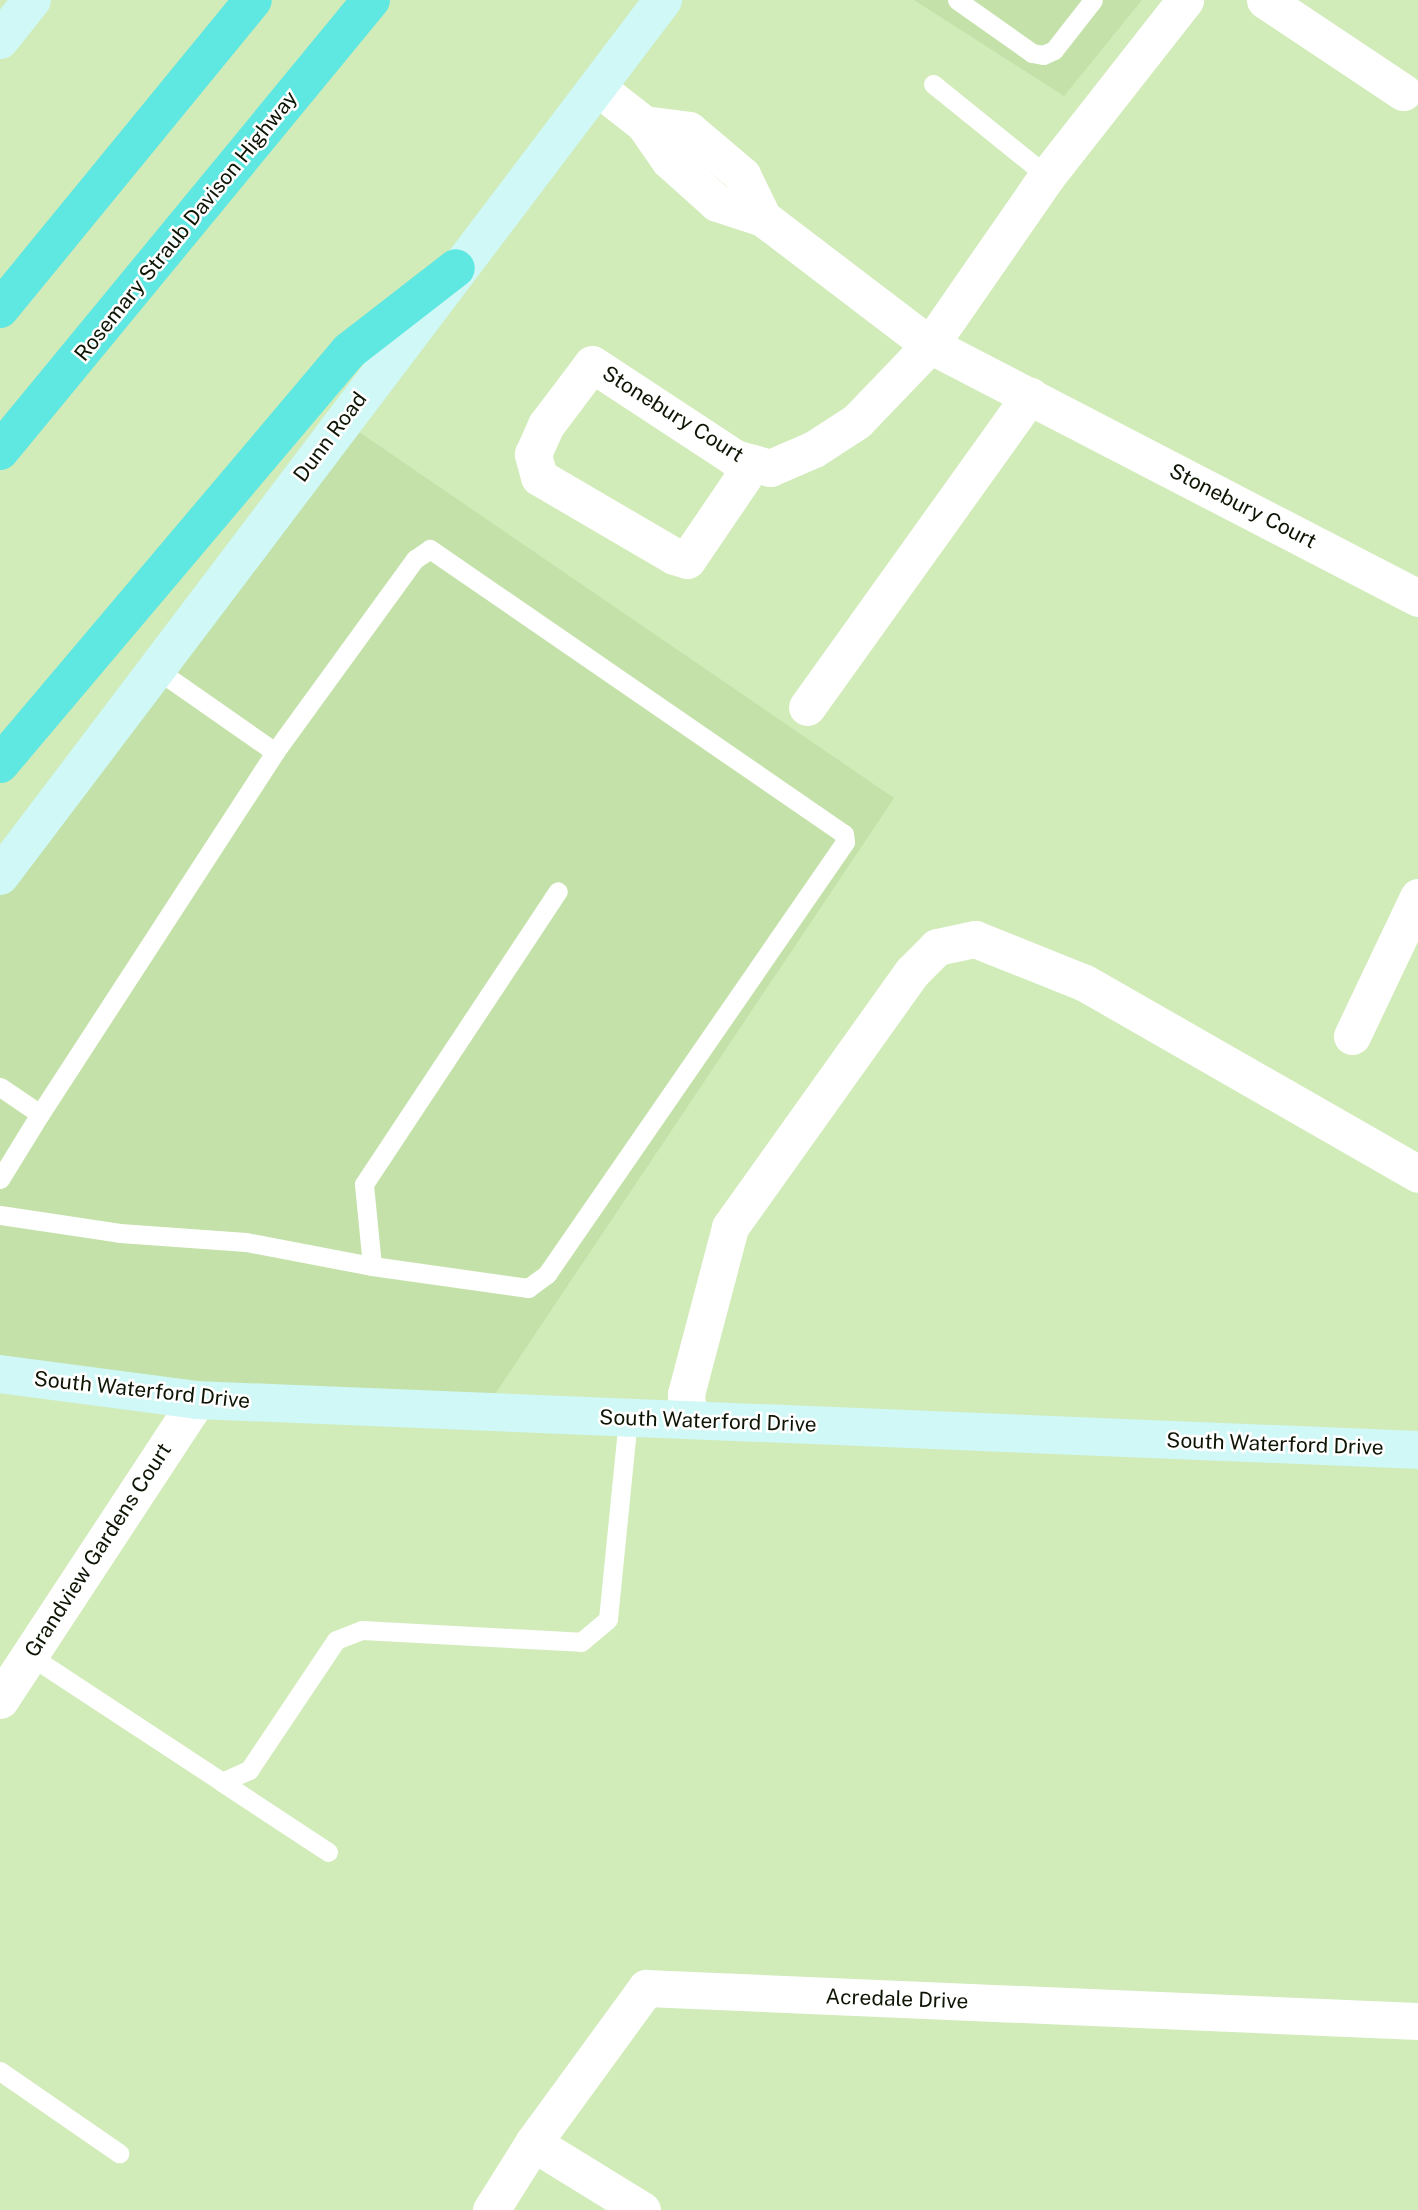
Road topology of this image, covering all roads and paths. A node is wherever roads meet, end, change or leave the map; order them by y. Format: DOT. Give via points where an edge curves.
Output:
graph roads {
  1 [pos="32,0"];
  2 [pos="253,0"];
  3 [pos="371,0"];
  4 [pos="663,0"];
  5 [pos="957,0"];
  6 [pos="1093,0"];
  7 [pos="1185,0"];
  8 [pos="1265,0"];
  9 [pos="0,40"];
  10 [pos="933,84"];
  11 [pos="598,88"];
  12 [pos="1403,92"];
  13 [pos="1047,176"];
  14 [pos="456,268"];
  15 [pos="0,309"];
  16 [pos="930,345"];
  17 [pos="1030,396"];
  18 [pos="0,451"];
  19 [pos="753,463"];
  20 [pos="1418,598"];
  21 [pos="156,669"];
  22 [pos="807,706"];
  23 [pos="275,752"];
  24 [pos="0,764"];
  25 [pos="0,876"];
  26 [pos="558,891"];
  27 [pos="1418,897"];
  28 [pos="1352,1036"];
  29 [pos="0,1087"];
  30 [pos="40,1114"];
  31 [pos="1418,1174"];
  32 [pos="0,1179"];
  33 [pos="0,1215"];
  34 [pos="372,1266"];
  35 [pos="0,1374"];
  36 [pos="197,1400"];
  37 [pos="628,1418"];
  38 [pos="689,1420"];
  39 [pos="1418,1450"];
  40 [pos="29,1655"];
  41 [pos="0,1700"];
  42 [pos="222,1782"];
  43 [pos="328,1852"];
  44 [pos="1418,2021"];
  45 [pos="0,2071"];
  46 [pos="533,2143"];
  47 [pos="119,2153"];
  48 [pos="491,2210"];
  49 [pos="642,2210"];
  1 -- 9 [label="street"];
  2 -- 15 [label="highway"];
  3 -- 18 [label="highway, Rosemary Straub Davison Highway"];
  4 -- 11 [label="street, Dunn Road"];
  5 -- 6 [label="lane" via="1032,53 1043,55 1054,50"];
  7 -- 13 [label="street, Stonebury Court"];
  8 -- 12 [label="street"];
  10 -- 13 [label="lane"];
  11 -- 14 [label="street, Dunn Road"];
  11 -- 16 [label="street, Stonebury Court" via="644,124 669,160 718,203 764,218"];
  13 -- 16 [label="street, Stonebury Court"];
  14 -- 21 [label="street, Dunn Road"];
  14 -- 24 [label="highway" via="349,352"];
  16 -- 17 [label="street, Stonebury Court"];
  16 -- 19 [label="street, Stonebury Court" via="858,421 814,449 770,468"];
  17 -- 20 [label="street, Stonebury Court"];
  17 -- 22 [label="street"];
  19 -- 19 [label="street, Stonebury Court" via="700,547 687,559 674,556 539,477 533,454 546,425 592,364 735,457"];
  21 -- 23 [label="lane"];
  21 -- 25 [label="street, Dunn Road"];
  23 -- 30 [label="lane"];
  23 -- 34 [label="lane" via="415,559 430,549 844,834 845,842 543,1279 528,1288"];
  26 -- 34 [label="lane" via="364,1184"];
  27 -- 28 [label="street"];
  29 -- 30 [label="lane"];
  30 -- 32 [label="lane"];
  31 -- 38 [label="street" via="1086,983 975,940 937,947 912,972 730,1227 686,1394"];
  33 -- 34 [label="lane" via="120,1233 246,1242"];
  35 -- 36 [label="street, South Waterford Drive"];
  36 -- 37 [label="street, South Waterford Drive"];
  36 -- 40 [label="street, Grandview Gardens Court"];
  37 -- 38 [label="street, South Waterford Drive"];
  37 -- 42 [label="lane" via="608,1619 581,1642 362,1630 336,1640 250,1770"];
  38 -- 39 [label="street, South Waterford Drive"];
  40 -- 41 [label="street, Grandview Gardens Court"];
  40 -- 42 [label="lane"];
  42 -- 43 [label="lane"];
  44 -- 46 [label="street, Acredale Drive" via="646,1988"];
  45 -- 47 [label="lane"];
  46 -- 48 [label="street, Acredale Drive"];
  46 -- 49 [label="street"];
}
